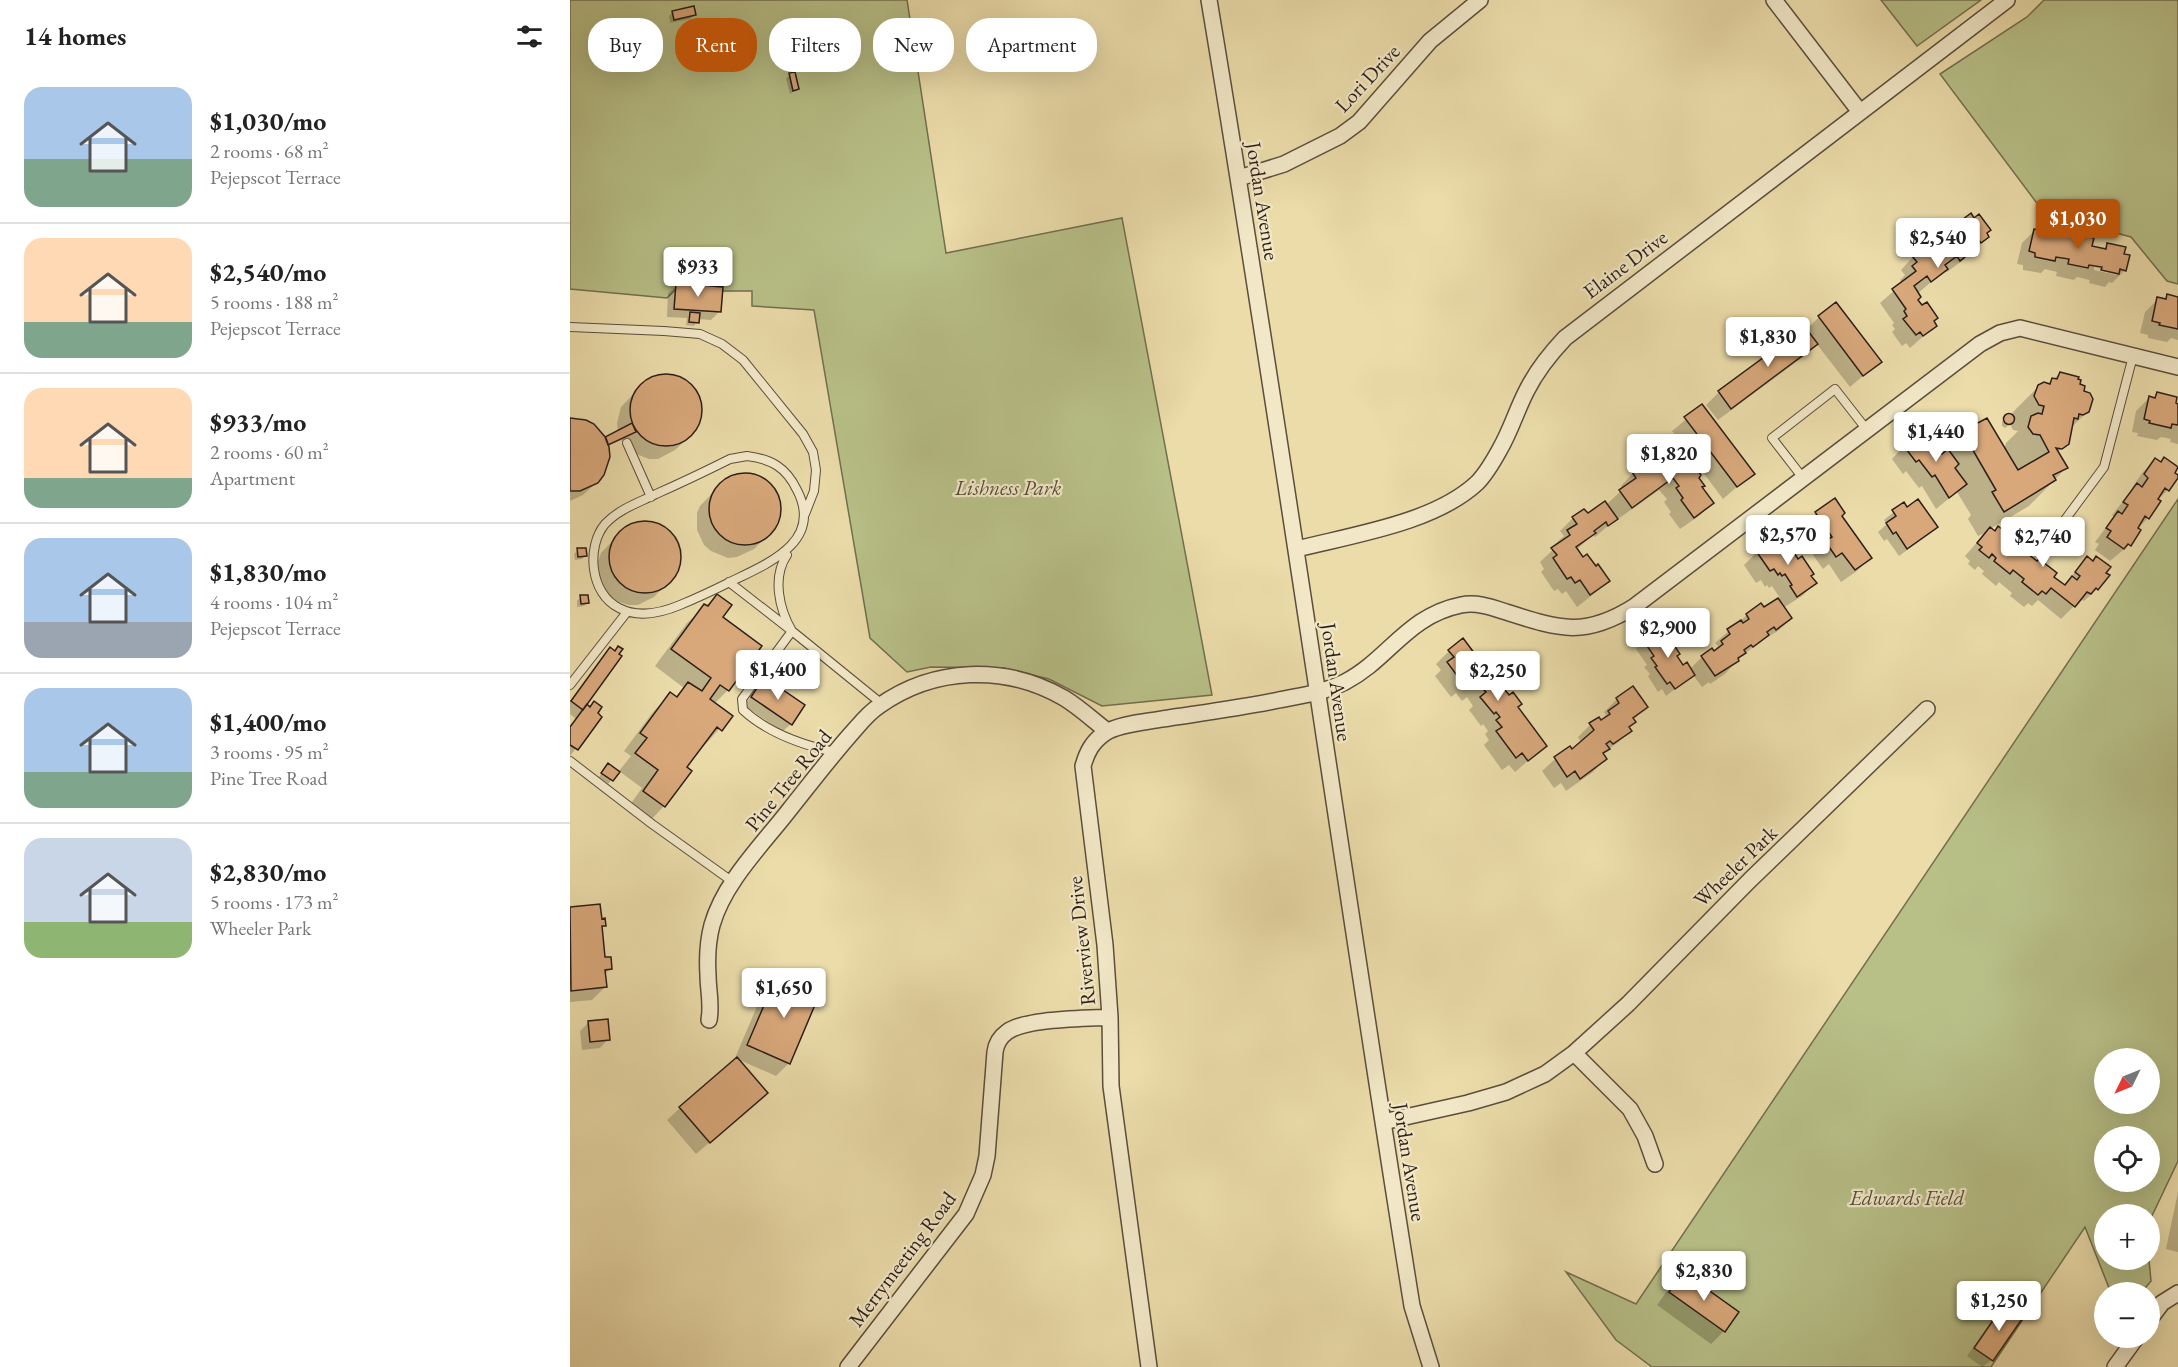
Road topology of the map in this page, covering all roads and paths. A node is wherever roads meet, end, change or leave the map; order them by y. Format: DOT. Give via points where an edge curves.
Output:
graph roads {
  1 [pos="1209,0"];
  2 [pos="1480,0"];
  3 [pos="1774,0"];
  4 [pos="2004,2"];
  5 [pos="1860,112"];
  6 [pos="1239,178"];
  7 [pos="570,327"];
  8 [pos="2133,356"];
  9 [pos="2178,367"];
  10 [pos="1867,430"];
  11 [pos="627,443"];
  12 [pos="1803,478"];
  13 [pos="651,496"];
  14 [pos="804,515"];
  15 [pos="2050,540"];
  16 [pos="794,544"];
  17 [pos="1297,549"];
  18 [pos="729,582"];
  19 [pos="627,612"];
  20 [pos="792,631"];
  21 [pos="570,684"];
  22 [pos="1316,692"];
  23 [pos="882,704"];
  24 [pos="1927,710"];
  25 [pos="1107,731"];
  26 [pos="835,752"];
  27 [pos="570,761"];
  28 [pos="733,882"];
  29 [pos="1110,1017"];
  30 [pos="709,1020"];
  31 [pos="1574,1053"];
  32 [pos="1383,1122"];
  33 [pos="1654,1164"];
  34 [pos="2178,1293"];
  35 [pos="2160,1306"];
  36 [pos="2129,1348"];
  37 [pos="848,1367"];
  38 [pos="1149,1367"];
  39 [pos="1431,1367"];
  40 [pos="2115,1367"];
  1 -- 6 [label="street, Jordan Avenue"];
  2 -- 6 [label="street, Lori Drive" via="1430,41 1359,122 1284,164"];
  3 -- 5 [label="street"];
  4 -- 5 [label="street, Elaine Drive"];
  5 -- 17 [label="street, Elaine Drive" via="1565,338 1537,372 1501,447 1478,482 1443,506 1405,521"];
  6 -- 17 [label="street, Jordan Avenue"];
  7 -- 14 [label="lane" via="700,334 743,360 804,434 813,452 814,491"];
  8 -- 9 [label="street"];
  8 -- 10 [label="street" via="2020,328 2010,330 1980,344"];
  8 -- 15 [label="lane" via="2104,467"];
  10 -- 12 [label="street"];
  10 -- 12 [label="lane" via="1835,389 1772,438"];
  11 -- 13 [label="lane"];
  12 -- 22 [label="street" via="1618,617 1580,628 1563,628 1484,605 1465,604 1426,618 1358,674"];
  13 -- 14 [label="lane" via="730,459 765,458 781,468 794,484"];
  13 -- 19 [label="lane" via="614,516 596,538 593,568 599,586 612,603"];
  14 -- 16 [label="lane"];
  16 -- 18 [label="lane" via="771,563"];
  16 -- 20 [label="lane" via="781,563 778,580 786,622"];
  17 -- 22 [label="street, Jordan Avenue"];
  18 -- 19 [label="lane" via="661,612"];
  18 -- 20 [label="lane"];
  19 -- 21 [label="lane"];
  20 -- 23 [label="lane"];
  20 -- 26 [label="lane" via="745,693 743,710 754,721 775,731 808,746"];
  22 -- 25 [label="street"];
  22 -- 32 [label="street, Jordan Avenue"];
  23 -- 25 [label="street, Pine Tree Road" via="933,679 952,675 1005,676 1051,692"];
  23 -- 26 [label="street, Pine Tree Road"];
  24 -- 31 [label="street, Wheeler Park"];
  25 -- 29 [label="street, Riverview Drive" via="1091,747 1083,766"];
  26 -- 28 [label="street, Pine Tree Road"];
  27 -- 28 [label="lane"];
  28 -- 30 [label="street, Pine Tree Road" via="712,926"];
  29 -- 37 [label="street, Merrymeeting Road" via="1028,1024 1009,1030 999,1040 987,1156 976,1195 966,1214"];
  29 -- 38 [label="street, Riverview Drive" via="1111,1086"];
  31 -- 32 [label="street, Wheeler Park" via="1545,1074 1506,1092"];
  31 -- 33 [label="street" via="1630,1110 1645,1136"];
  32 -- 39 [label="street, Jordan Avenue" via="1412,1306"];
  34 -- 35 [label="street"];
  36 -- 40 [label="street"];
}
